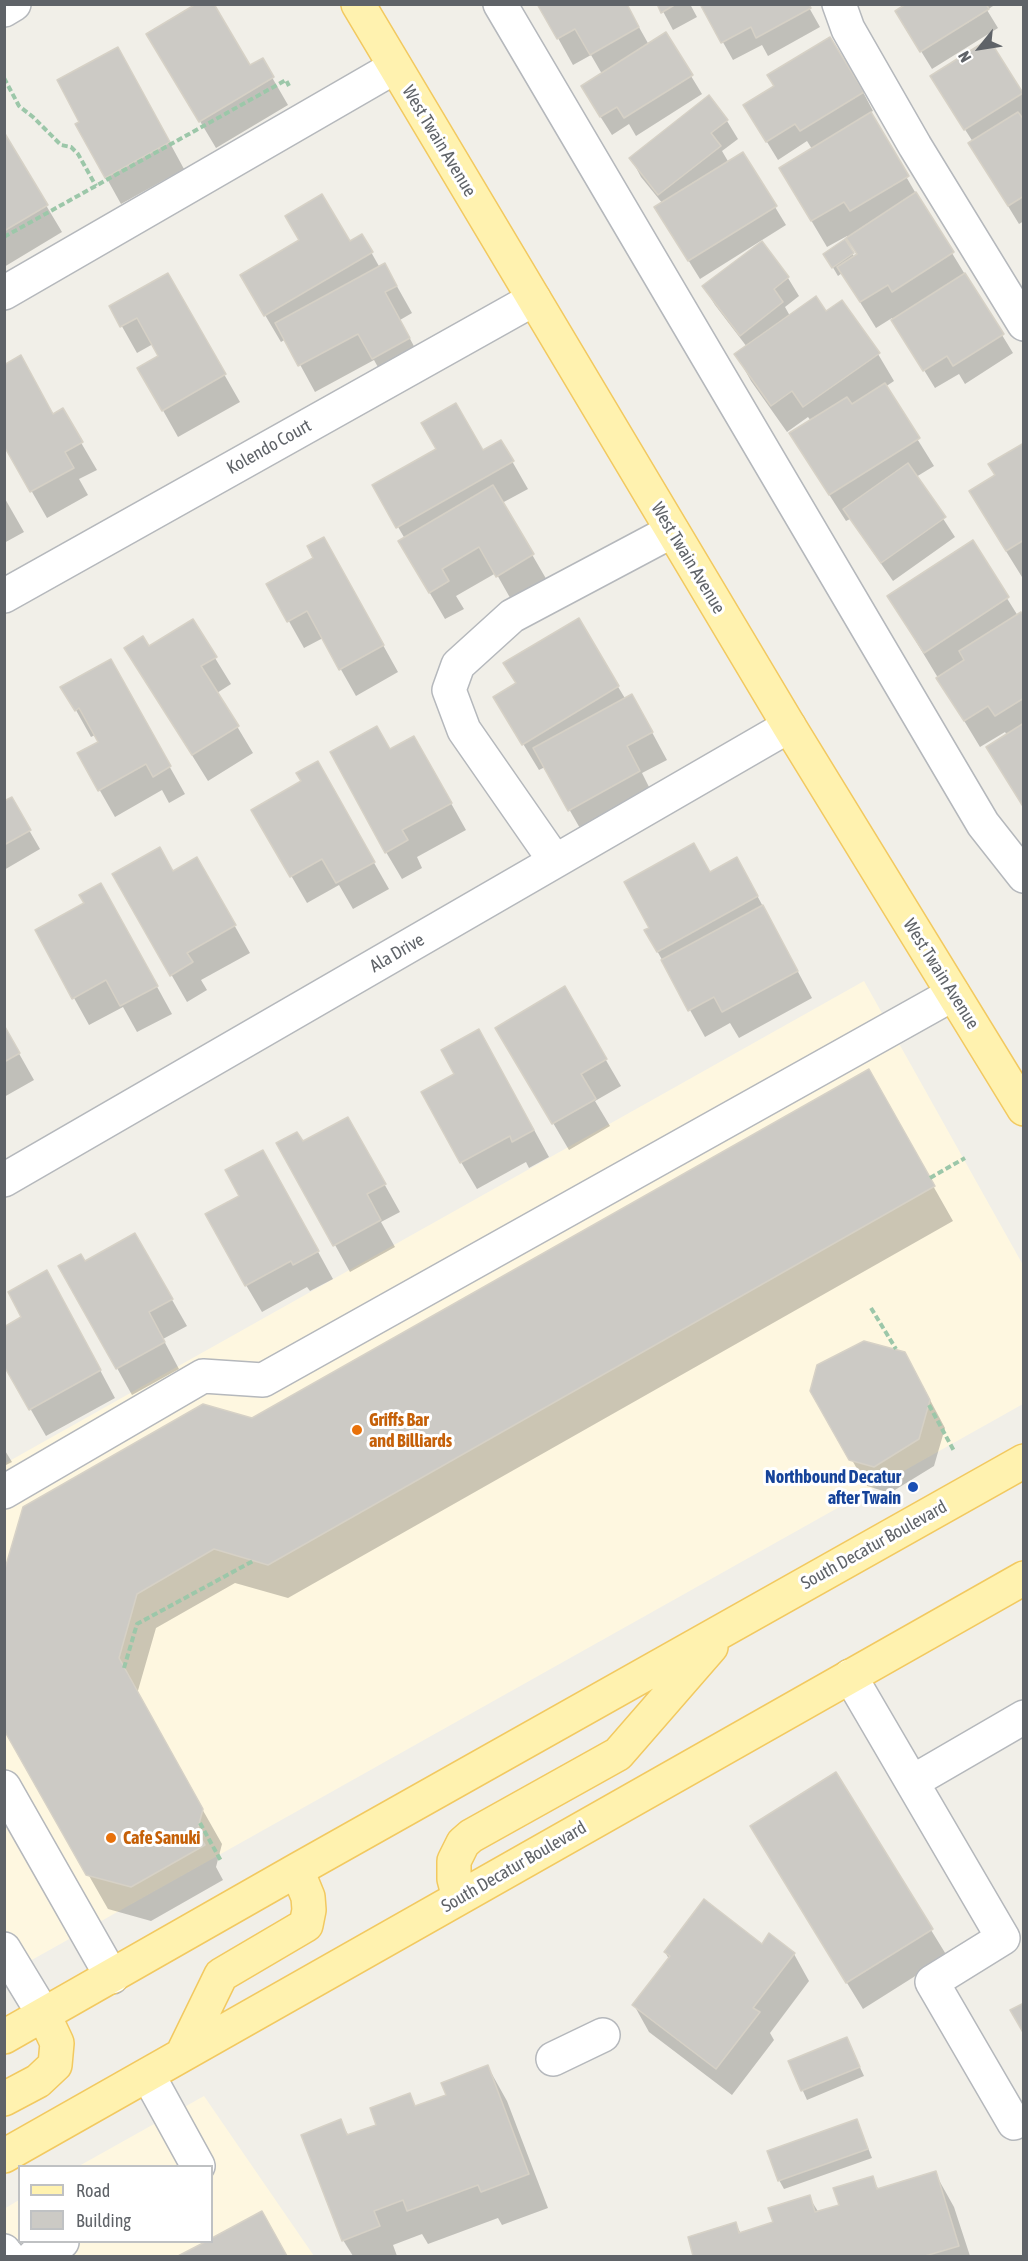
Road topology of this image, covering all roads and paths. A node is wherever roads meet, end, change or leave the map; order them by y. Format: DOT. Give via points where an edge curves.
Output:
graph roads {
  1 [pos="15,4"];
  2 [pos="358,4"];
  3 [pos="500,4"];
  4 [pos="839,4"];
  5 [pos="4,10"];
  6 [pos="396,67"];
  7 [pos="4,78"];
  8 [pos="307,118"];
  9 [pos="96,186"];
  10 [pos="4,237"];
  11 [pos="4,293"];
  12 [pos="534,299"];
  13 [pos="1023,324"];
  14 [pos="672,531"];
  15 [pos="4,596"];
  16 [pos="789,726"];
  17 [pos="555,861"];
  18 [pos="1023,876"];
  19 [pos="953,994"];
  20 [pos="1023,1109"];
  21 [pos="965,1158"];
  22 [pos="930,1178"];
  23 [pos="4,1180"];
  24 [pos="871,1308"];
  25 [pos="896,1349"];
  26 [pos="929,1405"];
  27 [pos="954,1451"];
  28 [pos="1023,1461"];
  29 [pos="4,1492"];
  30 [pos="253,1560"];
  31 [pos="1023,1578"];
  32 [pos="726,1629"];
  33 [pos="124,1668"];
  34 [pos="850,1676"];
  35 [pos="1023,1717"];
  36 [pos="912,1782"];
  37 [pos="4,1787"];
  38 [pos="200,1823"];
  39 [pos="221,1861"];
  40 [pos="297,1870"];
  41 [pos="459,1898"];
  42 [pos="1013,1933"];
  43 [pos="4,1949"];
  44 [pos="112,1977"];
  45 [pos="44,2015"];
  46 [pos="603,2035"];
  47 [pos="4,2037"];
  48 [pos="182,2055"];
  49 [pos="553,2059"];
  50 [pos="148,2075"];
  51 [pos="4,2099"];
  52 [pos="1014,2123"];
  53 [pos="4,2156"];
  54 [pos="197,2165"];
  55 [pos="58,2243"];
  56 [pos="4,2250"];
  57 [pos="8,2256"];
  58 [pos="34,2256"];
  1 -- 5 [label="street"];
  2 -- 6 [label="main road, West Twain Avenue"];
  3 -- 18 [label="street" via="983,824"];
  4 -- 13 [label="street" via="854,39"];
  6 -- 8 [label="street"];
  6 -- 12 [label="main road, West Twain Avenue"];
  7 -- 9 [label="path" via="19,106 61,145 78,154"];
  8 -- 9 [label="path" via="286,80"];
  8 -- 11 [label="street"];
  9 -- 10 [label="path"];
  12 -- 14 [label="main road, West Twain Avenue"];
  12 -- 15 [label="street, Kolendo Court"];
  14 -- 16 [label="main road, West Twain Avenue"];
  14 -- 17 [label="street" via="512,616 458,665 449,690 464,730"];
  16 -- 17 [label="street, Ala Drive"];
  16 -- 19 [label="main road, West Twain Avenue"];
  17 -- 23 [label="street, Ala Drive"];
  19 -- 20 [label="main road, West Twain Avenue"];
  19 -- 29 [label="street" via="263,1380 203,1376"];
  21 -- 22 [label="path"];
  24 -- 25 [label="path"];
  26 -- 27 [label="path"];
  28 -- 32 [label="main road, South Decatur Boulevard"];
  30 -- 33 [label="path" via="137,1624"];
  31 -- 34 [label="main road, South Decatur Boulevard"];
  32 -- 40 [label="main road, South Decatur Boulevard"];
  32 -- 41 [label="main road" via="618,1754 463,1843 454,1861"];
  34 -- 36 [label="street"];
  34 -- 41 [label="main road, South Decatur Boulevard"];
  35 -- 36 [label="street"];
  36 -- 42 [label="street"];
  37 -- 44 [label="street"];
  38 -- 39 [label="path"];
  40 -- 44 [label="main road, South Decatur Boulevard"];
  40 -- 48 [label="main road" via="308,1897 306,1925 221,1975"];
  41 -- 48 [label="main road, South Decatur Boulevard"];
  42 -- 52 [label="street" via="932,1982"];
  43 -- 45 [label="street"];
  44 -- 45 [label="main road, South Decatur Boulevard"];
  45 -- 47 [label="main road, South Decatur Boulevard"];
  45 -- 51 [label="main road" via="57,2043 55,2065 38,2081"];
  46 -- 49 [label="street"];
  48 -- 50 [label="main road, South Decatur Boulevard"];
  50 -- 53 [label="main road, South Decatur Boulevard"];
  50 -- 54 [label="street"];
  55 -- 58 [label="street"];
  56 -- 57 [label="street"];
}
